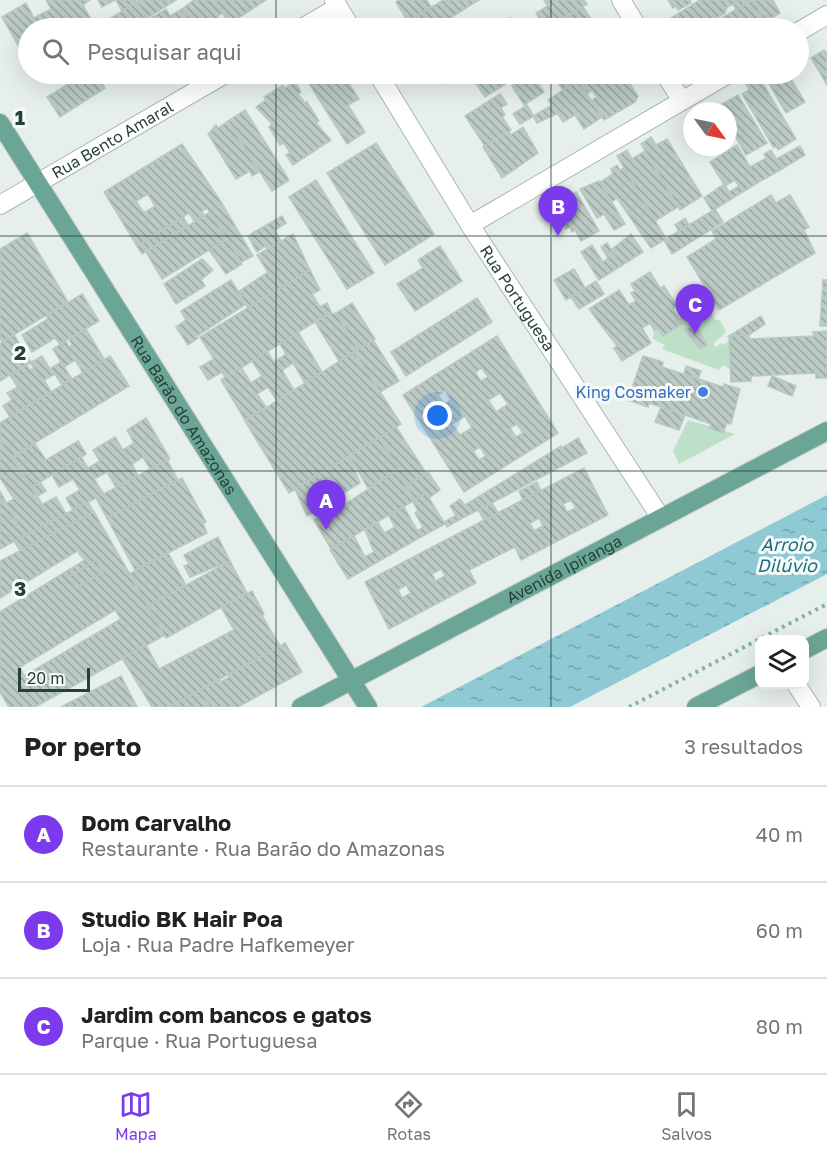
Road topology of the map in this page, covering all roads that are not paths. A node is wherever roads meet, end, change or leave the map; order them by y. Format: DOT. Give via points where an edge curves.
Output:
graph roads {
  1 [pos="621,0"];
  2 [pos="336,4"];
  3 [pos="827,15"];
  4 [pos="316,18"];
  5 [pos="345,18"];
  6 [pos="632,18"];
  7 [pos="809,26"];
  8 [pos="208,84"];
  9 [pos="384,84"];
  10 [pos="671,84"];
  11 [pos="711,84"];
  12 [pos="682,101"];
  13 [pos="0,123"];
  14 [pos="37,184"];
  15 [pos="0,205"];
  16 [pos="470,225"];
  17 [pos="827,431"];
  18 [pos="661,518"];
  19 [pos="827,638"];
  20 [pos="809,647"];
  21 [pos="755,677"];
  22 [pos="353,680"];
  23 [pos="799,689"];
  24 [pos="368,706"];
  25 [pos="301,707"];
  26 [pos="696,707"];
  27 [pos="811,707"];
  1 -- 6 [label="street"];
  2 -- 4 [label="street"];
  2 -- 5 [label="street"];
  3 -- 7 [label="street"];
  8 -- 14 [label="street, Rua Bento Amaral"];
  9 -- 16 [label="street, Rua Portuguesa"];
  10 -- 12 [label="street"];
  11 -- 12 [label="street"];
  12 -- 16 [label="street"];
  13 -- 14 [label="main road, Rua Barão do Amazonas"];
  14 -- 15 [label="street, Rua Bento Amaral"];
  14 -- 22 [label="main road, Rua Barão do Amazonas"];
  16 -- 18 [label="street, Rua Portuguesa"];
  17 -- 18 [label="main road, Avenida Ipiranga"];
  18 -- 22 [label="main road, Avenida Ipiranga"];
  19 -- 20 [label="main road"];
  21 -- 26 [label="main road"];
  22 -- 24 [label="main road, Rua Barão do Amazonas"];
  22 -- 25 [label="main road, Avenida Ipiranga"];
  23 -- 27 [label="street"];
}
